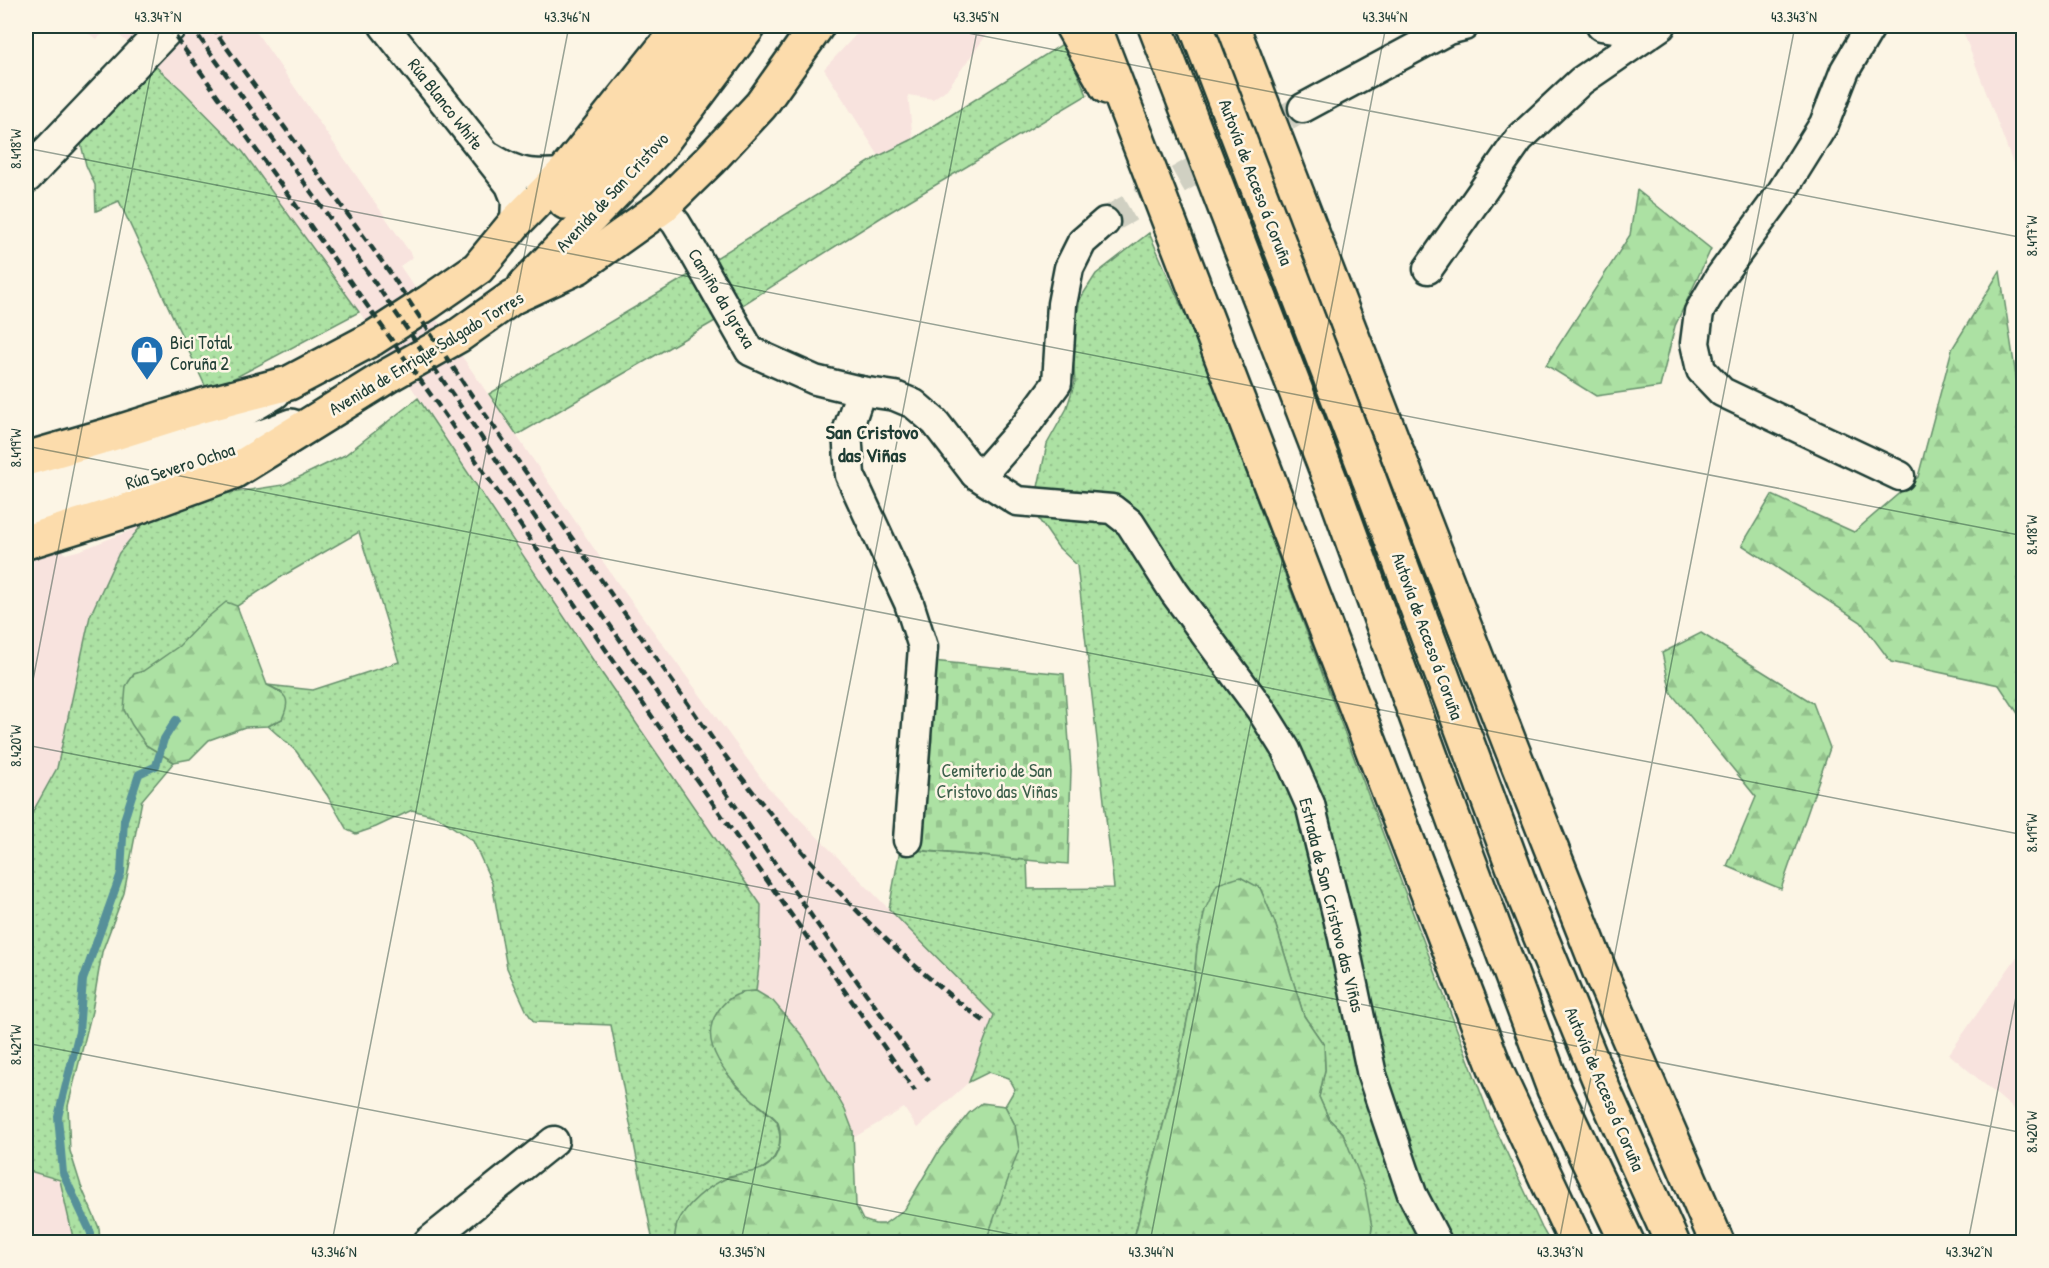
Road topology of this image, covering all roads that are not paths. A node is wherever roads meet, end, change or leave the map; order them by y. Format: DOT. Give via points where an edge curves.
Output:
graph roads {
  1 [pos="169,26"];
  2 [pos="384,26"];
  3 [pos="667,26"];
  4 [pos="681,26"];
  5 [pos="716,26"];
  6 [pos="749,26"];
  7 [pos="817,26"];
  8 [pos="837,26"];
  9 [pos="1072,26"];
  10 [pos="1094,26"];
  11 [pos="1155,26"];
  12 [pos="1196,26"];
  13 [pos="1232,26"];
  14 [pos="1464,26"];
  15 [pos="1601,26"];
  16 [pos="1871,26"];
  17 [pos="1654,29"];
  18 [pos="625,97"];
  19 [pos="761,105"];
  20 [pos="1303,108"];
  21 [pos="1137,141"];
  22 [pos="486,155"];
  23 [pos="564,172"];
  24 [pos="26,176"];
  25 [pos="662,207"];
  26 [pos="1105,222"];
  27 [pos="516,223"];
  28 [pos="478,268"];
  29 [pos="1428,268"];
  30 [pos="513,297"];
  31 [pos="289,383"];
  32 [pos="861,391"];
  33 [pos="332,410"];
  34 [pos="26,459"];
  35 [pos="975,474"];
  36 [pos="1900,476"];
  37 [pos="26,486"];
  38 [pos="26,513"];
  39 [pos="26,542"];
  40 [pos="908,840"];
  41 [pos="554,1141"];
  42 [pos="428,1242"];
  43 [pos="1437,1242"];
  44 [pos="1576,1242"];
  45 [pos="1627,1242"];
  46 [pos="1672,1242"];
  47 [pos="1718,1242"];
  1 -- 24 [label="main road"];
  2 -- 22 [label="street, Rúa Blanco White"];
  3 -- 18 [label="main road"];
  4 -- 18 [label="main road"];
  5 -- 28 [label="main road, Avenida de San Cristovo" via="635,130 556,212"];
  6 -- 30 [label="main road, Avenida de San Cristovo" via="656,150"];
  7 -- 19 [label="main road, Avenida de Enrique Salgado Torres"];
  8 -- 19 [label="main road"];
  9 -- 21 [label="main road"];
  10 -- 21 [label="main road"];
  11 -- 45 [label="main road, Autovía de Acceso á Coruña, bridge" via="1334,490 1554,1089"];
  12 -- 46 [label="main road, Autovía de Acceso á Coruña, bridge" via="1526,901 1604,1091"];
  13 -- 47 [label="main road" via="1600,972"];
  14 -- 20 [label="street" via="1448,30"];
  15 -- 17 [label="street"];
  16 -- 36 [label="street" via="1845,70 1824,124 1699,312 1695,343 1701,370 1722,392"];
  17 -- 29 [label="street" via="1581,81 1519,139"];
  18 -- 23 [label="main road"];
  19 -- 25 [label="main road, Avenida de Enrique Salgado Torres"];
  21 -- 44 [label="main road" via="1497,1073"];
  22 -- 23 [label="street, Rúa Blanco White" via="531,175"];
  22 -- 27 [label="street, Rúa Blanco White" via="510,185 516,200"];
  23 -- 27 [label="main road"];
  25 -- 30 [label="main road, Avenida de Enrique Salgado Torres" via="578,267"];
  25 -- 32 [label="street, Camiño da Igrexa" via="676,223 750,351 815,380"];
  26 -- 35 [label="street" via="1082,242 1069,268 1056,383 988,468"];
  27 -- 28 [label="main road"];
  28 -- 31 [label="main road" via="372,339"];
  30 -- 33 [label="main road, Avenida de Enrique Salgado Torres" via="458,336"];
  31 -- 34 [label="main road"];
  31 -- 37 [label="main road, Rúa Severo Ochoa" via="214,427"];
  32 -- 35 [label="street, Camiño da Igrexa" via="895,396 914,404 935,422"];
  32 -- 40 [label="street" via="847,432 850,475 909,603 922,647"];
  33 -- 38 [label="main road, Rúa Severo Ochoa" via="226,452"];
  33 -- 39 [label="main road, Avenida de Enrique Salgado Torres" via="233,472"];
  35 -- 43 [label="street, Estrada de San Cristovo das Viñas" via="1017,501 1112,509 1130,523 1286,750 1310,804 1372,1075 1412,1194"];
  41 -- 42 [label="street"];
}
